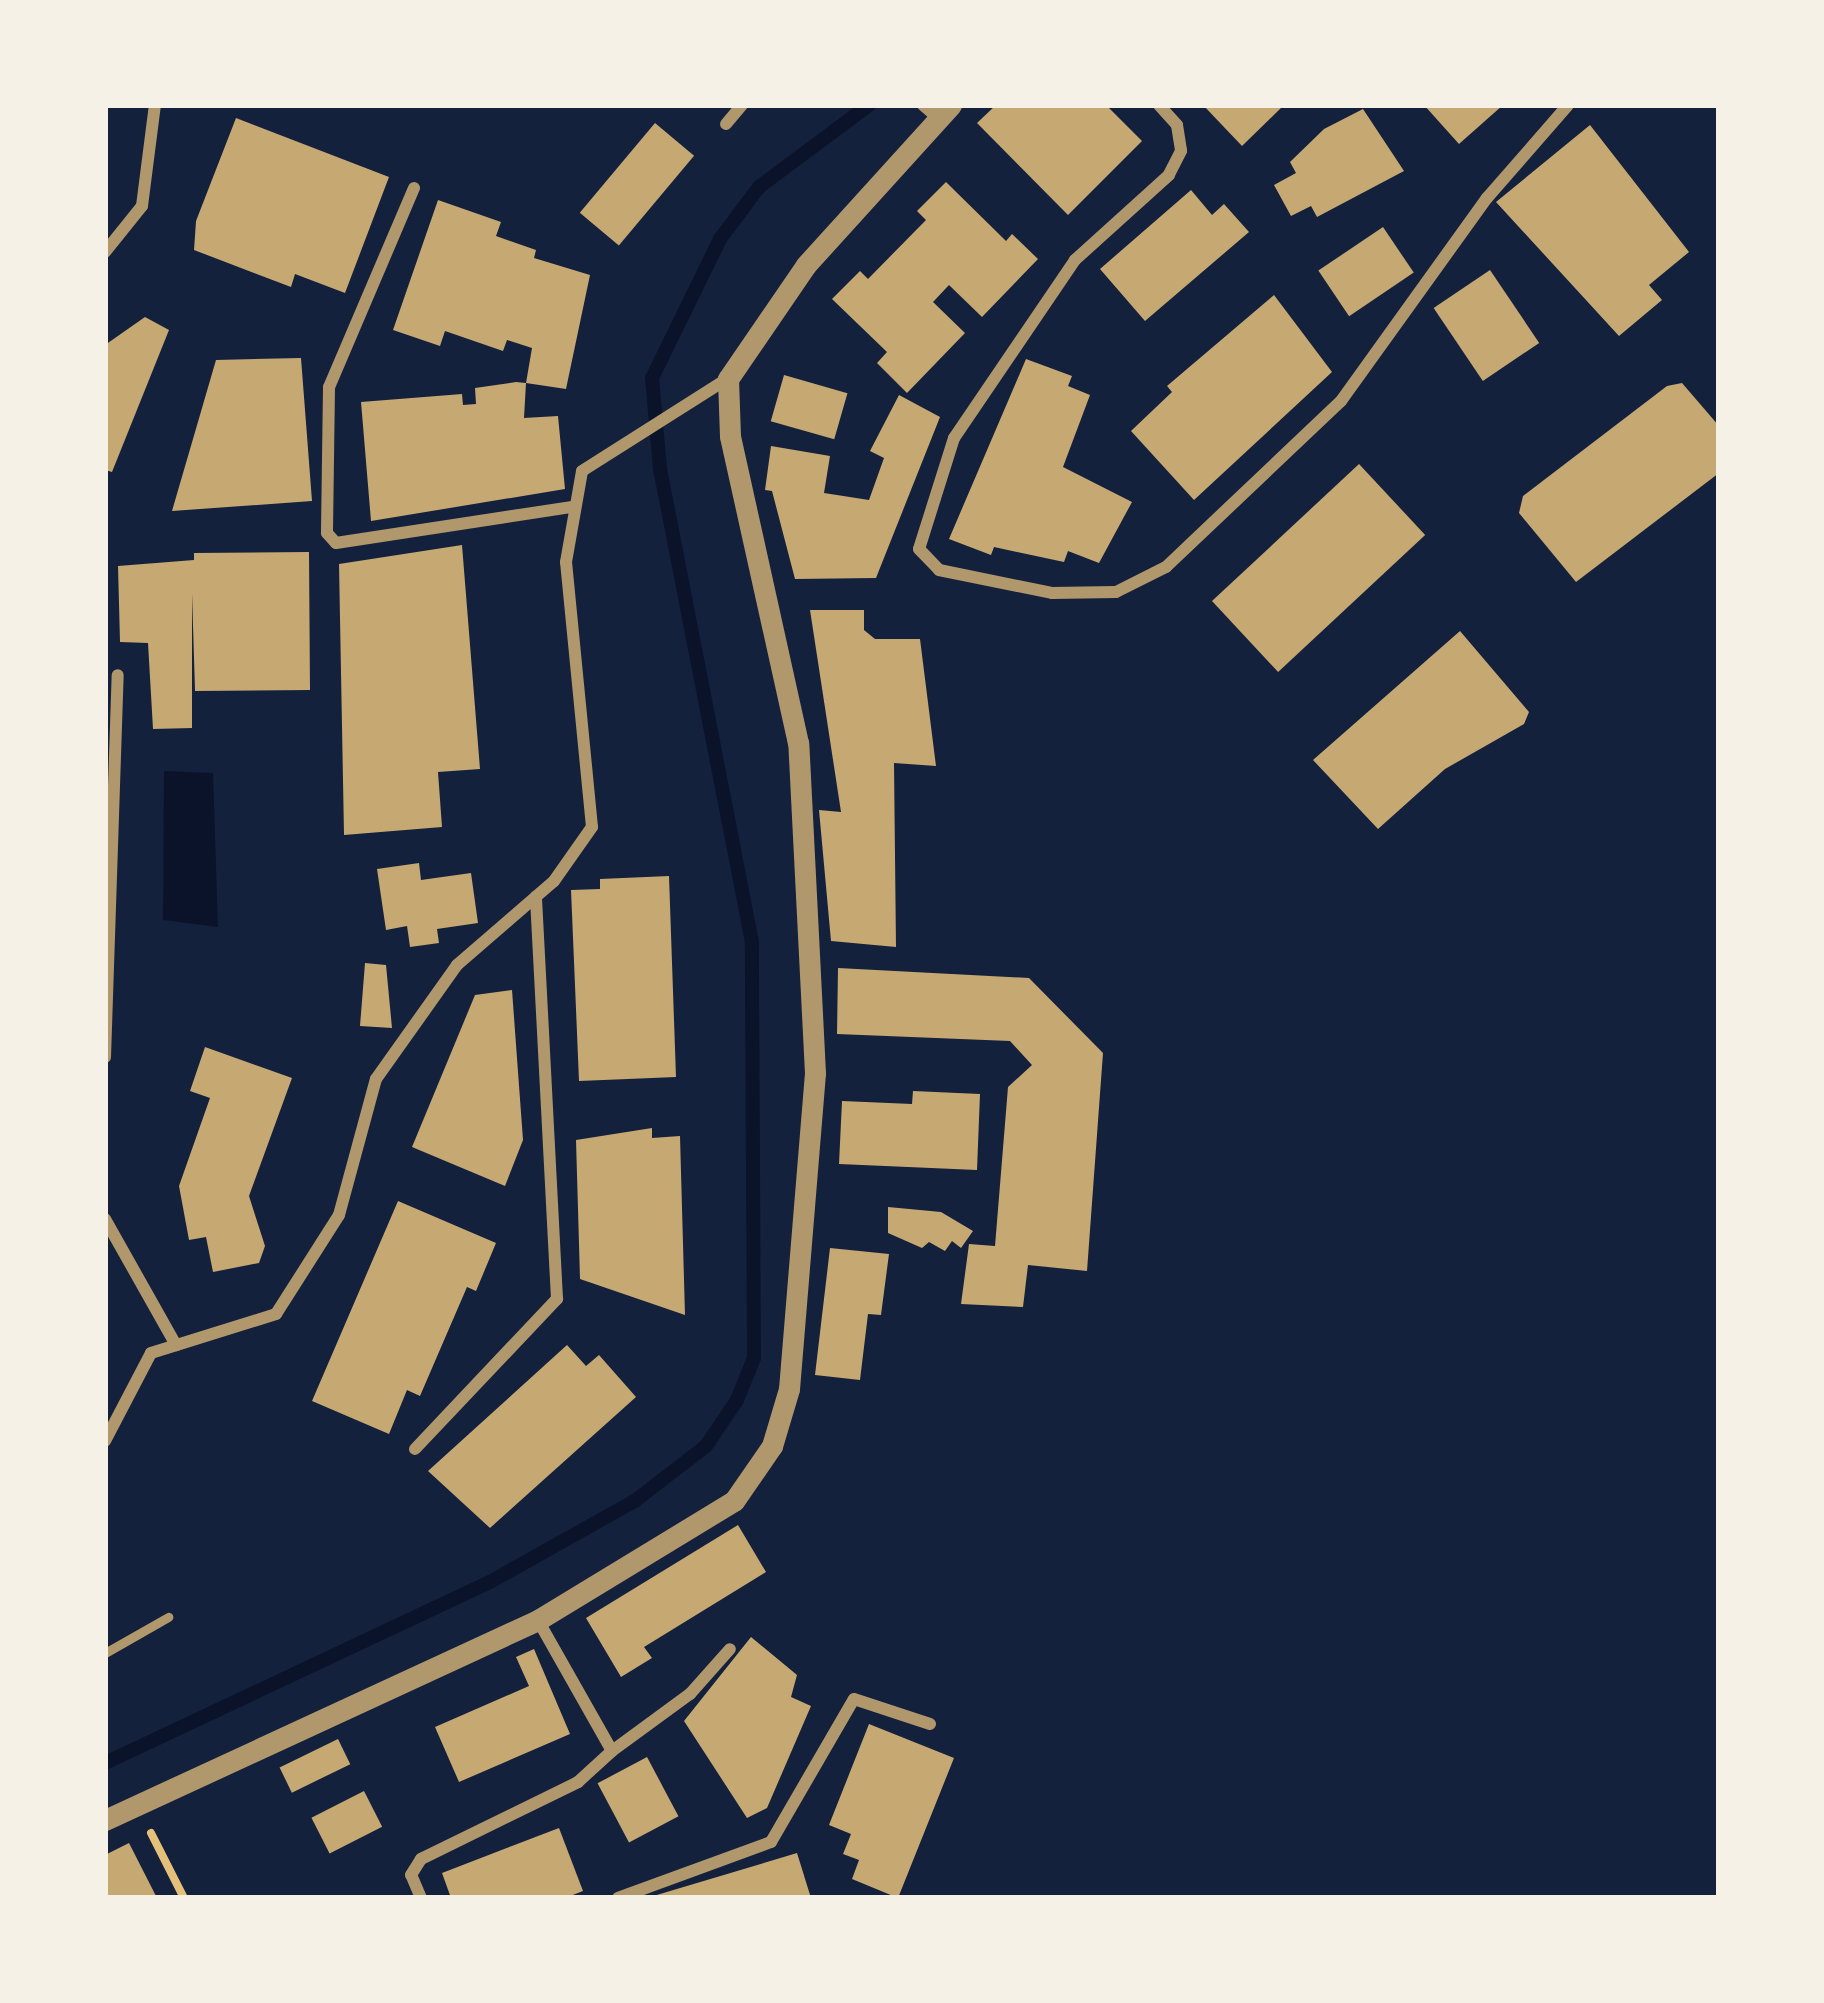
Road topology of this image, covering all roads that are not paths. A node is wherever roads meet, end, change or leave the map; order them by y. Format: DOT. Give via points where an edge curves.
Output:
graph roads {
  1 [pos="155,105"];
  2 [pos="742,105"];
  3 [pos="1160,105"];
  4 [pos="1568,105"];
  5 [pos="938,110"];
  6 [pos="726,124"];
  7 [pos="414,188"];
  8 [pos="105,252"];
  9 [pos="728,379"];
  10 [pos="572,507"];
  11 [pos="118,675"];
  12 [pos="536,897"];
  13 [pos="105,1057"];
  14 [pos="105,1219"];
  15 [pos="176,1345"];
  16 [pos="105,1441"];
  17 [pos="415,1449"];
  18 [pos="169,1617"];
  19 [pos="538,1620"];
  20 [pos="730,1649"];
  21 [pos="105,1653"];
  22 [pos="930,1724"];
  23 [pos="612,1751"];
  24 [pos="105,1820"];
  25 [pos="421,1898"];
  26 [pos="618,1898"];
  1 -- 8 [label="street" via="142,206"];
  2 -- 6 [label="street"];
  3 -- 4 [label="street" via="1177,124 1181,151 1169,175 1076,260 954,438 919,549 939,570 1052,593 1116,592 1166,567 1341,401 1486,198"];
  5 -- 9 [label="street" via="806,265"];
  7 -- 10 [label="street" via="329,388 327,533 336,543"];
  9 -- 10 [label="street" via="582,471"];
  9 -- 19 [label="street" via="730,436 798,743 815,1073 788,1389 772,1446 734,1501"];
  10 -- 12 [label="street" via="566,562 592,827"];
  11 -- 13 [label="street"];
  12 -- 15 [label="street" via="457,964 376,1079 339,1216 276,1314"];
  12 -- 17 [label="street" via="556,1299"];
  14 -- 15 [label="street"];
  15 -- 16 [label="street" via="151,1353"];
  18 -- 21 [label="lane"];
  19 -- 23 [label="street"];
  19 -- 24 [label="street"];
  20 -- 23 [label="street" via="662,1718"];
  22 -- 26 [label="street" via="854,1699 771,1842"];
  23 -- 25 [label="street" via="578,1782 421,1859 411,1874"];
}
